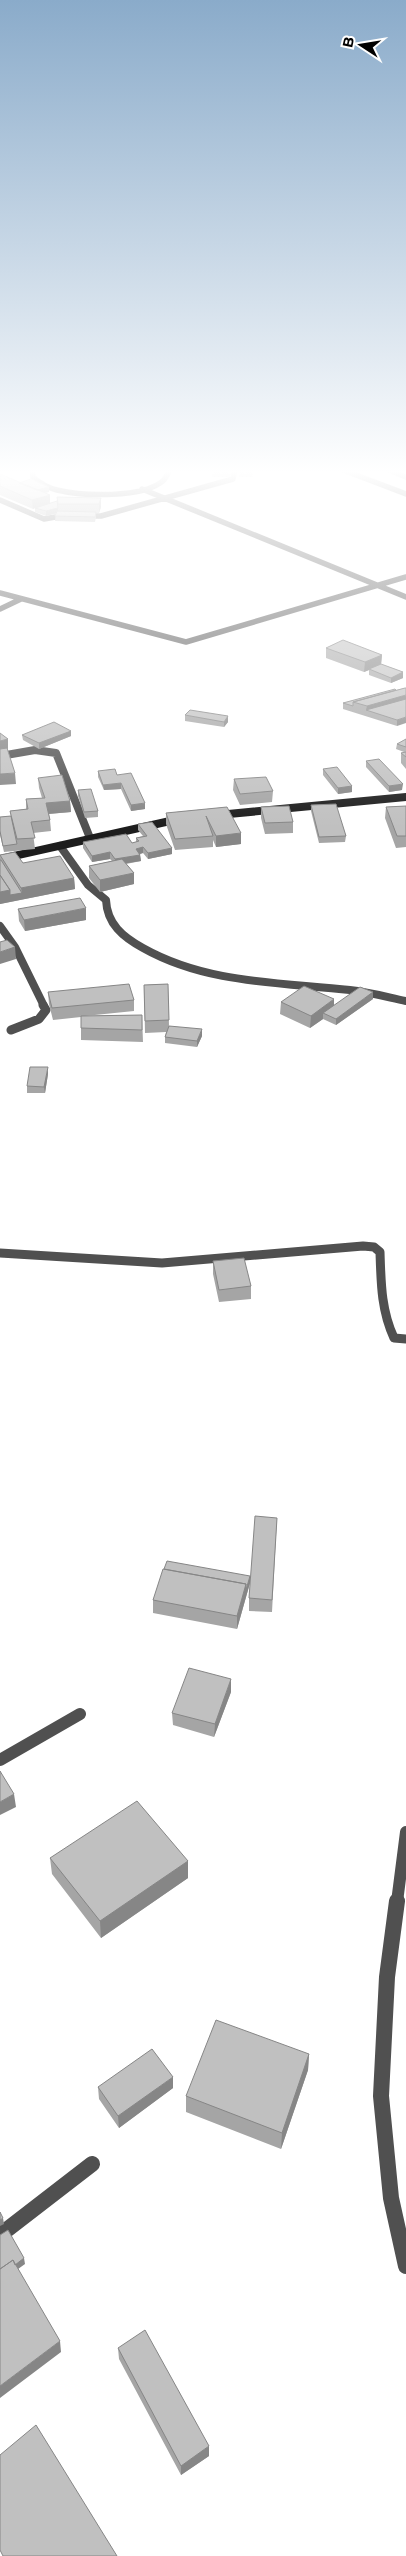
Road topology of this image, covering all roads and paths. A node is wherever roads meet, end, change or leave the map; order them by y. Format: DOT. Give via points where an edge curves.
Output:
graph roads {
  1 [pos="369,589"];
  2 [pos="388,589"];
  3 [pos="0,593"];
  4 [pos="406,597"];
  5 [pos="21,599"];
  6 [pos="0,609"];
  7 [pos="0,756"];
  8 [pos="406,797"];
  9 [pos="206,816"];
  10 [pos="187,818"];
  11 [pos="90,838"];
  12 [pos="60,846"];
  13 [pos="0,858"];
  14 [pos="0,926"];
  15 [pos="406,1001"];
  16 [pos="12,1030"];
  17 [pos="0,1253"];
  18 [pos="406,1339"];
  19 [pos="80,1714"];
  20 [pos="0,1760"];
  21 [pos="406,1832"];
  22 [pos="92,2164"];
  23 [pos="0,2235"];
  24 [pos="406,2266"];
  1 -- 5 [label="street" via="186,642"];
  2 -- 4 [label="street"];
  3 -- 5 [label="street"];
  5 -- 6 [label="street"];
  7 -- 11 [label="street" via="29,751 56,752"];
  8 -- 9 [label="street"];
  10 -- 11 [label="street"];
  11 -- 12 [label="street"];
  12 -- 13 [label="street"];
  12 -- 15 [label="street" via="88,885 106,900 106,912 116,930 149,952 180,966 243,981 352,990"];
  14 -- 16 [label="street" via="15,947 46,1010 39,1019"];
  17 -- 18 [label="street" via="162,1263 374,1247 380,1252 384,1320 394,1338"];
  19 -- 20 [label="street"];
  21 -- 24 [label="street" via="387,1977 381,2096 391,2198"];
  22 -- 23 [label="street"];
}
